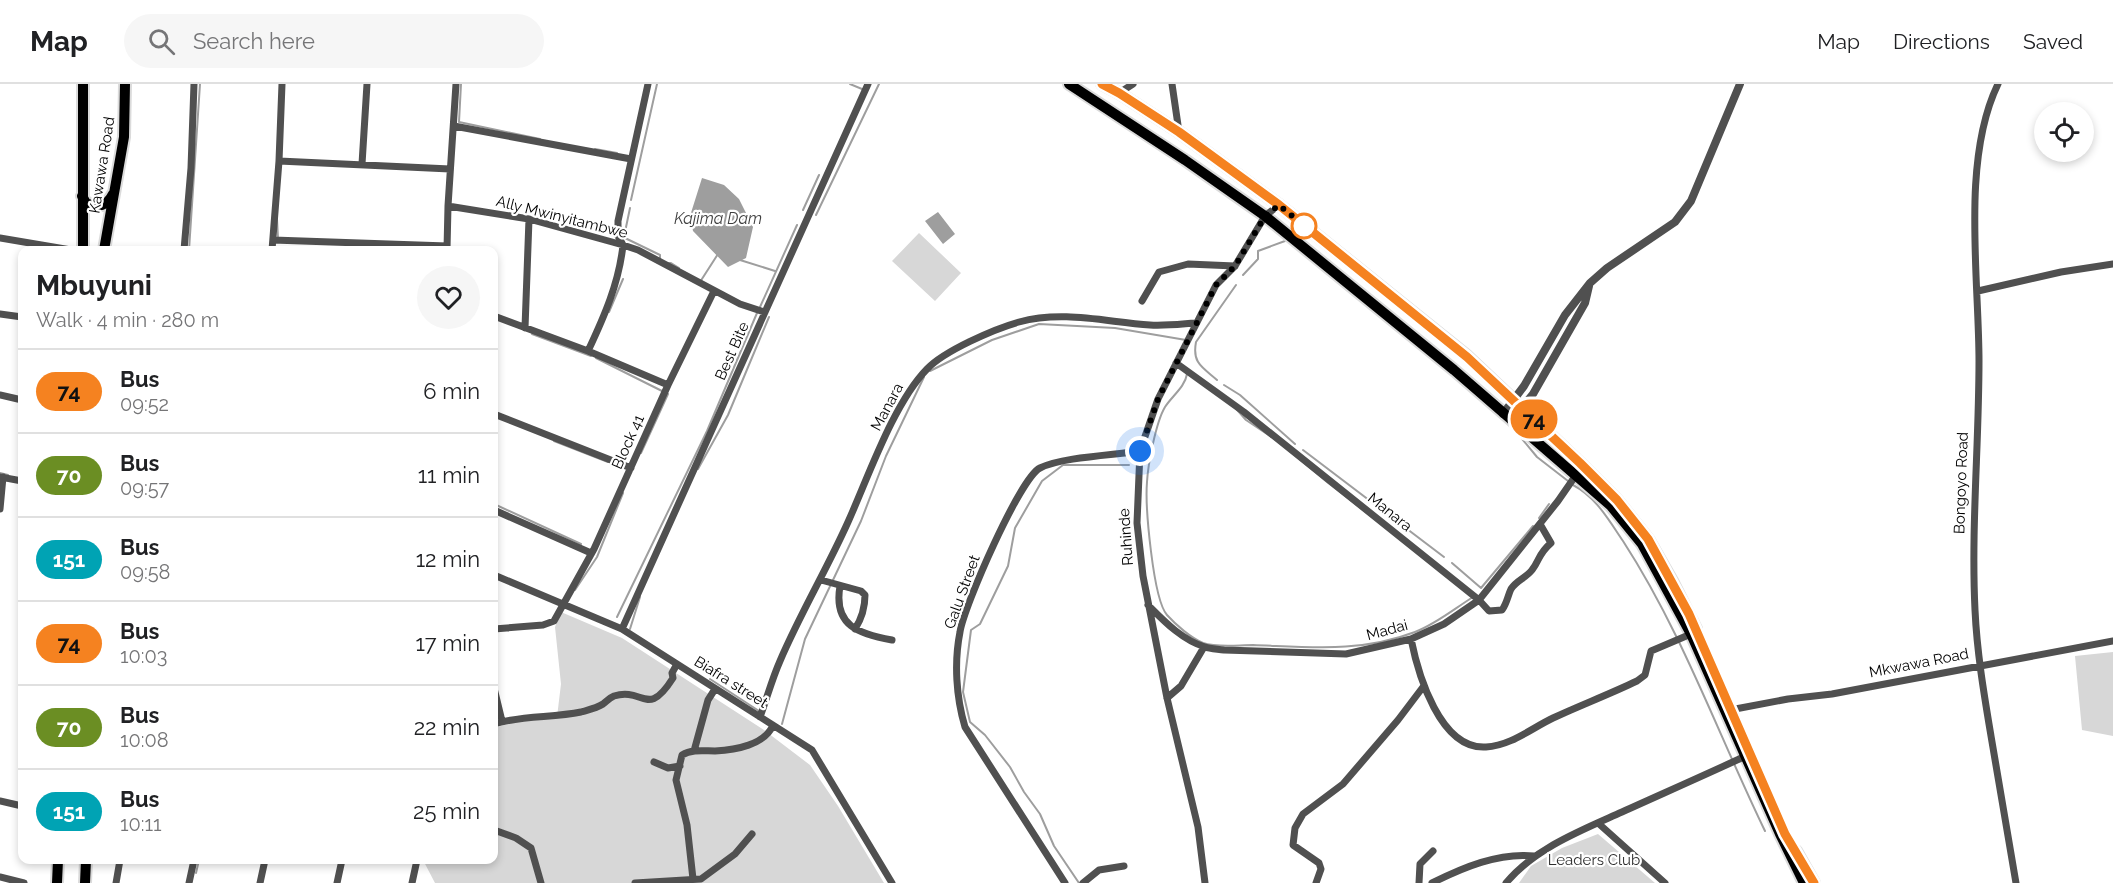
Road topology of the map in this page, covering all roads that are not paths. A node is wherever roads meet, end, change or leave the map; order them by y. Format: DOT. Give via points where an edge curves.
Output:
graph roads {
  1 [pos="83,84"];
  2 [pos="125,84"];
  3 [pos="194,84"];
  4 [pos="282,84"];
  5 [pos="368,84"];
  6 [pos="456,84"];
  7 [pos="648,84"];
  8 [pos="868,84"];
  9 [pos="1069,84"];
  10 [pos="1102,84"];
  11 [pos="1133,84"];
  12 [pos="1172,84"];
  13 [pos="1740,84"];
  14 [pos="1998,84"];
  15 [pos="1119,93"];
  16 [pos="454,126"];
  17 [pos="1179,132"];
  18 [pos="632,159"];
  19 [pos="279,161"];
  20 [pos="362,165"];
  21 [pos="450,169"];
  22 [pos="114,191"];
  23 [pos="82,195"];
  24 [pos="1279,205"];
  25 [pos="448,206"];
  26 [pos="1265,216"];
  27 [pos="529,219"];
  28 [pos="0,238"];
  29 [pos="273,240"];
  30 [pos="623,245"];
  31 [pos="47,246"];
  32 [pos="82,246"];
  33 [pos="105,246"];
  34 [pos="184,246"];
  35 [pos="272,246"];
  36 [pos="346,246"];
  37 [pos="447,246"];
  38 [pos="2113,264"];
  39 [pos="1235,266"];
  40 [pos="714,291"];
  41 [pos="1978,291"];
  42 [pos="1142,301"];
  43 [pos="764,312"];
  44 [pos="0,314"];
  45 [pos="18,316"];
  46 [pos="498,318"];
  47 [pos="1196,323"];
  48 [pos="525,328"];
  49 [pos="588,351"];
  50 [pos="1176,363"];
  51 [pos="668,385"];
  52 [pos="0,395"];
  53 [pos="18,399"];
  54 [pos="1518,405"];
  55 [pos="498,416"];
  56 [pos="1507,417"];
  57 [pos="1140,451"];
  58 [pos="632,468"];
  59 [pos="1576,475"];
  60 [pos="2,477"];
  61 [pos="18,480"];
  62 [pos="0,509"];
  63 [pos="498,512"];
  64 [pos="1540,524"];
  65 [pos="591,553"];
  66 [pos="498,576"];
  67 [pos="821,580"];
  68 [pos="834,585"];
  69 [pos="1479,600"];
  70 [pos="564,603"];
  71 [pos="1148,605"];
  72 [pos="498,629"];
  73 [pos="622,629"];
  74 [pos="855,629"];
  75 [pos="1691,634"];
  76 [pos="1411,639"];
  77 [pos="892,640"];
  78 [pos="2113,641"];
  79 [pos="1204,647"];
  80 [pos="677,664"];
  81 [pos="1979,665"];
  82 [pos="1423,687"];
  83 [pos="715,689"];
  84 [pos="1167,698"];
  85 [pos="498,704"];
  86 [pos="1730,710"];
  87 [pos="760,717"];
  88 [pos="502,721"];
  89 [pos="498,722"];
  90 [pos="773,725"];
  91 [pos="694,751"];
  92 [pos="1748,755"];
  93 [pos="654,762"];
  94 [pos="680,766"];
  95 [pos="0,801"];
  96 [pos="18,805"];
  97 [pos="1598,823"];
  98 [pos="498,831"];
  99 [pos="752,834"];
  100 [pos="1434,851"];
  101 [pos="1534,856"];
  102 [pos="58,864"];
  103 [pos="86,864"];
  104 [pos="119,864"];
  105 [pos="193,864"];
  106 [pos="265,864"];
  107 [pos="341,864"];
  108 [pos="416,864"];
  109 [pos="1124,866"];
  110 [pos="0,877"];
  111 [pos="693,879"];
  112 [pos="702,881"];
  113 [pos="24,883"];
  114 [pos="57,883"];
  115 [pos="85,883"];
  116 [pos="116,883"];
  117 [pos="189,883"];
  118 [pos="260,883"];
  119 [pos="337,883"];
  120 [pos="412,883"];
  121 [pos="541,883"];
  122 [pos="635,883"];
  123 [pos="892,883"];
  124 [pos="1065,883"];
  125 [pos="1083,883"];
  126 [pos="1205,883"];
  127 [pos="1316,883"];
  128 [pos="1419,883"];
  129 [pos="1432,883"];
  130 [pos="1506,883"];
  131 [pos="1665,883"];
  132 [pos="1804,883"];
  133 [pos="1814,883"];
  134 [pos="2016,883"];
  1 -- 23 [label="main road, Kawawa Road"];
  2 -- 22 [label="main road, Kawawa Road" via="124,137"];
  3 -- 34 [label="street"];
  4 -- 19 [label="street"];
  5 -- 20 [label="street"];
  6 -- 16 [label="street"];
  7 -- 18 [label="street"];
  8 -- 43 [label="street, Best Bite"];
  9 -- 26 [label="main road"];
  10 -- 15 [label="main road"];
  11 -- 15 [label="street"];
  12 -- 17 [label="street"];
  13 -- 54 [label="street" via="1691,201 1675,222 1590,283 1565,315"];
  14 -- 41 [label="street, Bongoyo Road" via="1987,113 1978,165"];
  15 -- 17 [label="main road"];
  16 -- 18 [label="street"];
  16 -- 21 [label="street"];
  17 -- 24 [label="main road"];
  18 -- 30 [label="street" via="618,221 618,236"];
  19 -- 20 [label="street"];
  19 -- 29 [label="street"];
  20 -- 21 [label="street"];
  21 -- 25 [label="street"];
  22 -- 23 [label="main road" via="109,201 98,206 86,203"];
  22 -- 33 [label="main road, Kawawa Road"];
  23 -- 32 [label="main road, Kawawa Road"];
  24 -- 26 [label="street"];
  24 -- 54 [label="main road" via="1467,357"];
  25 -- 27 [label="street, Ally Mwinyitambwe"];
  25 -- 37 [label="street"];
  26 -- 39 [label="street, Ruhinde"];
  26 -- 56 [label="main road"];
  27 -- 30 [label="street, Ally Mwinyitambwe"];
  27 -- 48 [label="street"];
  28 -- 31 [label="street"];
  29 -- 35 [label="street"];
  29 -- 36 [label="street"];
  30 -- 40 [label="street, Ally Mwinyitambwe"];
  30 -- 49 [label="street" via="618,278"];
  38 -- 41 [label="street"];
  39 -- 42 [label="street" via="1188,264 1160,272"];
  39 -- 47 [label="street, Ruhinde" via="1216,285"];
  40 -- 43 [label="street, Ally Mwinyitambwe"];
  40 -- 51 [label="street, Block 41"];
  41 -- 81 [label="street, Bongoyo Road" via="1973,550"];
  43 -- 73 [label="street, Best Bite"];
  44 -- 45 [label="street"];
  46 -- 48 [label="street"];
  47 -- 50 [label="street, Ruhinde"];
  47 -- 67 [label="street, Manara" via="1152,325 1057,316 1021,321 981,336 928,367 898,413"];
  48 -- 49 [label="street"];
  49 -- 51 [label="street"];
  50 -- 57 [label="street, Ruhinde" via="1158,399"];
  50 -- 69 [label="street, Manara" via="1244,412"];
  51 -- 58 [label="street, Block 41"];
  52 -- 53 [label="street"];
  54 -- 56 [label="street"];
  54 -- 86 [label="main road" via="1617,500 1648,539 1689,614"];
  55 -- 58 [label="street"];
  56 -- 59 [label="main road"];
  57 -- 71 [label="street, Ruhinde" via="1137,523"];
  57 -- 124 [label="street, Galu Street" via="1061,462 1032,474 987,561 960,628 958,691 965,727"];
  58 -- 65 [label="street, Block 41"];
  59 -- 64 [label="street, Madai"];
  59 -- 75 [label="main road" via="1611,506 1642,544"];
  60 -- 61 [label="street"];
  60 -- 62 [label="street"];
  63 -- 65 [label="street"];
  64 -- 69 [label="street, Madai"];
  64 -- 69 [label="street, Manara" via="1551,543 1537,558 1534,568 1510,591 1502,610 1489,611"];
  65 -- 70 [label="street, Block 41"];
  66 -- 70 [label="street, Biafra street"];
  67 -- 68 [label="street"];
  67 -- 87 [label="street, Manara" via="779,662"];
  68 -- 74 [label="street" via="843,619"];
  68 -- 74 [label="street" via="865,595 861,620"];
  69 -- 76 [label="street, Madai" via="1444,624"];
  70 -- 72 [label="street, Block 41" via="549,625"];
  70 -- 73 [label="street, Biafra street"];
  71 -- 79 [label="street, Madai" via="1171,628"];
  71 -- 84 [label="street, Ruhinde"];
  73 -- 80 [label="street, Biafra street"];
  74 -- 77 [label="street"];
  75 -- 82 [label="street" via="1651,651 1645,675 1637,681 1485,748 1472,746 1451,732"];
  75 -- 92 [label="main road"];
  76 -- 79 [label="street, Madai" via="1346,654"];
  76 -- 82 [label="street"];
  78 -- 81 [label="street, Mkwawa Road"];
  79 -- 84 [label="street" via="1181,686"];
  80 -- 83 [label="street, Biafra street"];
  80 -- 88 [label="street" via="673,678 656,699 612,696 601,705 580,712"];
  81 -- 86 [label="street, Mkwawa Road"];
  81 -- 134 [label="street, Bongoyo Road"];
  82 -- 127 [label="street" via="1343,784 1303,814 1295,828 1293,845 1319,863"];
  83 -- 87 [label="street, Biafra street"];
  83 -- 91 [label="street" via="708,700"];
  84 -- 126 [label="street, Ruhinde" via="1198,827"];
  85 -- 88 [label="street"];
  86 -- 92 [label="main road"];
  87 -- 90 [label="street, Biafra street"];
  88 -- 89 [label="street"];
  90 -- 91 [label="street" via="761,740 741,748"];
  90 -- 123 [label="street, Biafra street" via="812,750"];
  91 -- 94 [label="street" via="682,755"];
  92 -- 97 [label="street"];
  92 -- 132 [label="main road"];
  92 -- 133 [label="main road" via="1785,834"];
  93 -- 94 [label="street" via="668,768"];
  94 -- 111 [label="street" via="676,780 687,825"];
  95 -- 96 [label="street"];
  97 -- 101 [label="street"];
  97 -- 131 [label="street"];
  98 -- 121 [label="street" via="531,849"];
  99 -- 112 [label="street"];
  100 -- 128 [label="street" via="1420,864"];
  101 -- 129 [label="street" via="1488,861"];
  101 -- 130 [label="street"];
  102 -- 114 [label="main road"];
  103 -- 115 [label="main road"];
  104 -- 116 [label="street"];
  105 -- 117 [label="street"];
  106 -- 118 [label="street"];
  107 -- 119 [label="street"];
  108 -- 120 [label="street"];
  109 -- 125 [label="street" via="1104,868"];
  110 -- 113 [label="street"];
  111 -- 112 [label="street"];
  111 -- 122 [label="street"];
}
